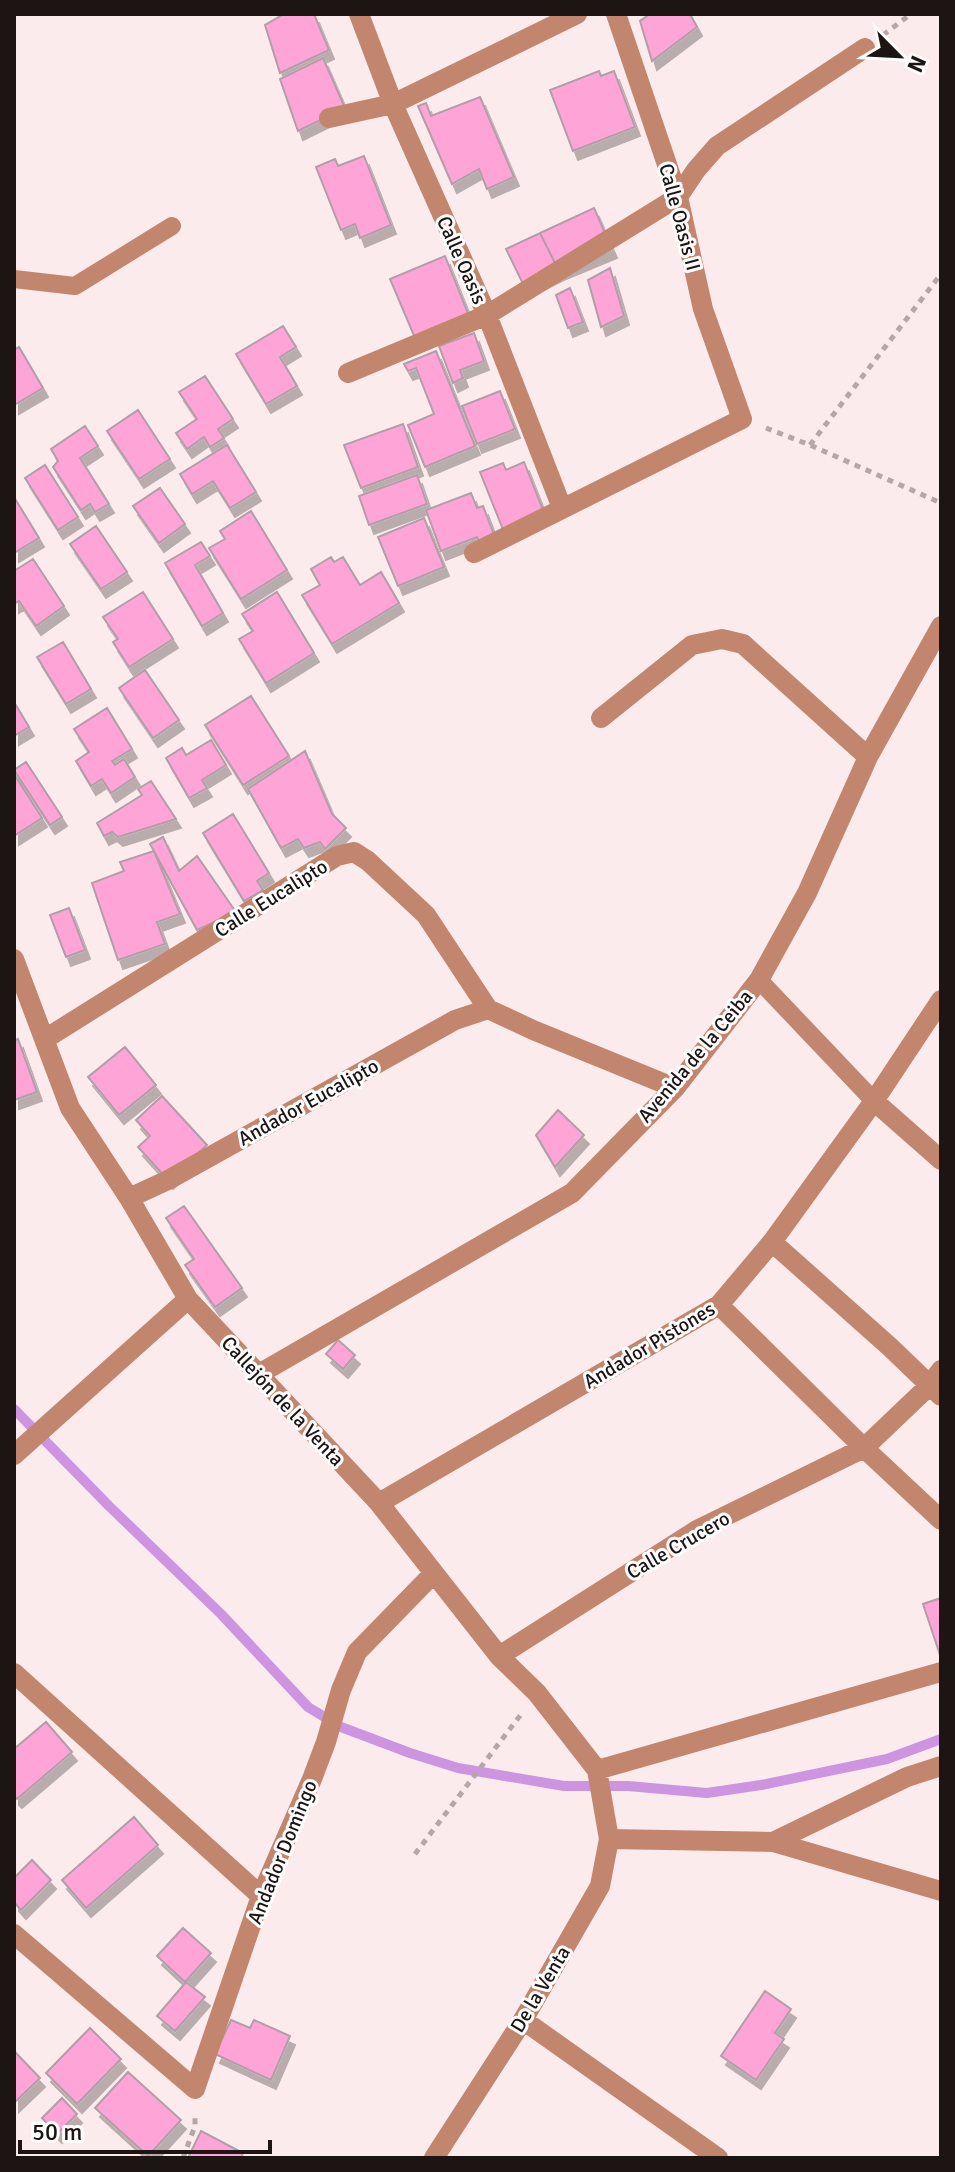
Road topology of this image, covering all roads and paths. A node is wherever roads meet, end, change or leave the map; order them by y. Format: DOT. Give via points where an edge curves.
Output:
graph roads {
  1 [pos="359,14"];
  2 [pos="577,14"];
  3 [pos="616,14"];
  4 [pos="865,48"];
  5 [pos="393,104"];
  6 [pos="329,118"];
  7 [pos="678,197"];
  8 [pos="172,226"];
  9 [pos="941,274"];
  10 [pos="14,279"];
  11 [pos="487,315"];
  12 [pos="348,373"];
  13 [pos="742,419"];
  14 [pos="810,445"];
  15 [pos="941,503"];
  16 [pos="562,508"];
  17 [pos="474,553"];
  18 [pos="941,626"];
  19 [pos="601,718"];
  20 [pos="868,757"];
  21 [pos="14,959"];
  22 [pos="759,980"];
  23 [pos="941,1000"];
  24 [pos="488,1009"];
  25 [pos="45,1039"];
  26 [pos="675,1088"];
  27 [pos="874,1101"];
  28 [pos="941,1160"];
  29 [pos="129,1198"];
  30 [pos="772,1242"];
  31 [pos="188,1299"];
  32 [pos="719,1305"];
  33 [pos="259,1374"];
  34 [pos="937,1384"];
  35 [pos="864,1448"];
  36 [pos="19,1451"];
  37 [pos="379,1503"];
  38 [pos="941,1520"];
  39 [pos="433,1574"];
  40 [pos="499,1656"];
  41 [pos="941,1672"];
  42 [pos="14,1673"];
  43 [pos="537,1693"];
  44 [pos="941,1766"];
  45 [pos="599,1775"];
  46 [pos="605,1807"];
  47 [pos="609,1839"];
  48 [pos="773,1842"];
  49 [pos="415,1854"];
  50 [pos="941,1891"];
  51 [pos="261,1896"];
  52 [pos="14,1934"];
  53 [pos="523,2020"];
  54 [pos="195,2089"];
  55 [pos="183,2158"];
  56 [pos="434,2158"];
  57 [pos="718,2158"];
  1 -- 5 [label="street, Calle Oasis"];
  2 -- 5 [label="street"];
  3 -- 7 [label="street, Calle Oasis II"];
  4 -- 7 [label="street" via="717,146"];
  5 -- 6 [label="street"];
  5 -- 11 [label="street, Calle Oasis"];
  7 -- 11 [label="street"];
  7 -- 13 [label="street, Calle Oasis II" via="703,309"];
  8 -- 10 [label="lane" via="75,286"];
  9 -- 14 [label="path"];
  11 -- 12 [label="street"];
  11 -- 16 [label="street, Calle Oasis"];
  13 -- 14 [label="path"];
  13 -- 16 [label="street"];
  14 -- 15 [label="path"];
  16 -- 17 [label="street"];
  18 -- 20 [label="street, Avenida de la Ceiba"];
  19 -- 20 [label="street" via="692,645 722,639 743,644"];
  20 -- 22 [label="street, Avenida de la Ceiba" via="807,893"];
  21 -- 25 [label="street, Callejón de la Venta"];
  22 -- 26 [label="street, Avenida de la Ceiba"];
  22 -- 27 [label="lane"];
  23 -- 27 [label="street, Andador Pistones"];
  24 -- 25 [label="street, Calle Eucalipto" via="426,915 354,852 337,856"];
  24 -- 26 [label="street"];
  24 -- 29 [label="street, Andador Eucalipto" via="455,1020"];
  25 -- 29 [label="street, Callejón de la Venta" via="70,1108"];
  26 -- 33 [label="street, Avenida de la Ceiba" via="572,1193"];
  27 -- 28 [label="street"];
  27 -- 30 [label="street, Andador Pistones"];
  29 -- 31 [label="street, Callejón de la Venta"];
  30 -- 32 [label="street, Andador Pistones"];
  30 -- 34 [label="street"];
  31 -- 33 [label="street, Callejón de la Venta"];
  31 -- 36 [label="street"];
  32 -- 35 [label="street"];
  32 -- 37 [label="street, Andador Pistones"];
  33 -- 37 [label="street, Callejón de la Venta"];
  34 -- 35 [label="street, Calle Crucero"];
  35 -- 38 [label="street"];
  35 -- 40 [label="street, Calle Crucero" via="697,1530"];
  37 -- 39 [label="street, Callejón de la Venta"];
  39 -- 40 [label="street, Callejón de la Venta"];
  39 -- 51 [label="street, Andador Domingo" via="357,1652 312,1779"];
  40 -- 43 [label="street, Callejón de la Venta"];
  41 -- 45 [label="street"];
  42 -- 51 [label="street"];
  43 -- 45 [label="street, Callejón de la Venta"];
  43 -- 49 [label="path"];
  44 -- 48 [label="street"];
  45 -- 46 [label="street, Callejón de la Venta"];
  46 -- 47 [label="street, De la Venta"];
  47 -- 48 [label="street"];
  47 -- 53 [label="street, De la Venta" via="600,1886"];
  48 -- 50 [label="street"];
  51 -- 54 [label="street, Andador Domingo"];
  52 -- 54 [label="street"];
  53 -- 56 [label="street, De la Venta"];
  53 -- 57 [label="street"];
  54 -- 55 [label="path" via="195,2126"];
}
